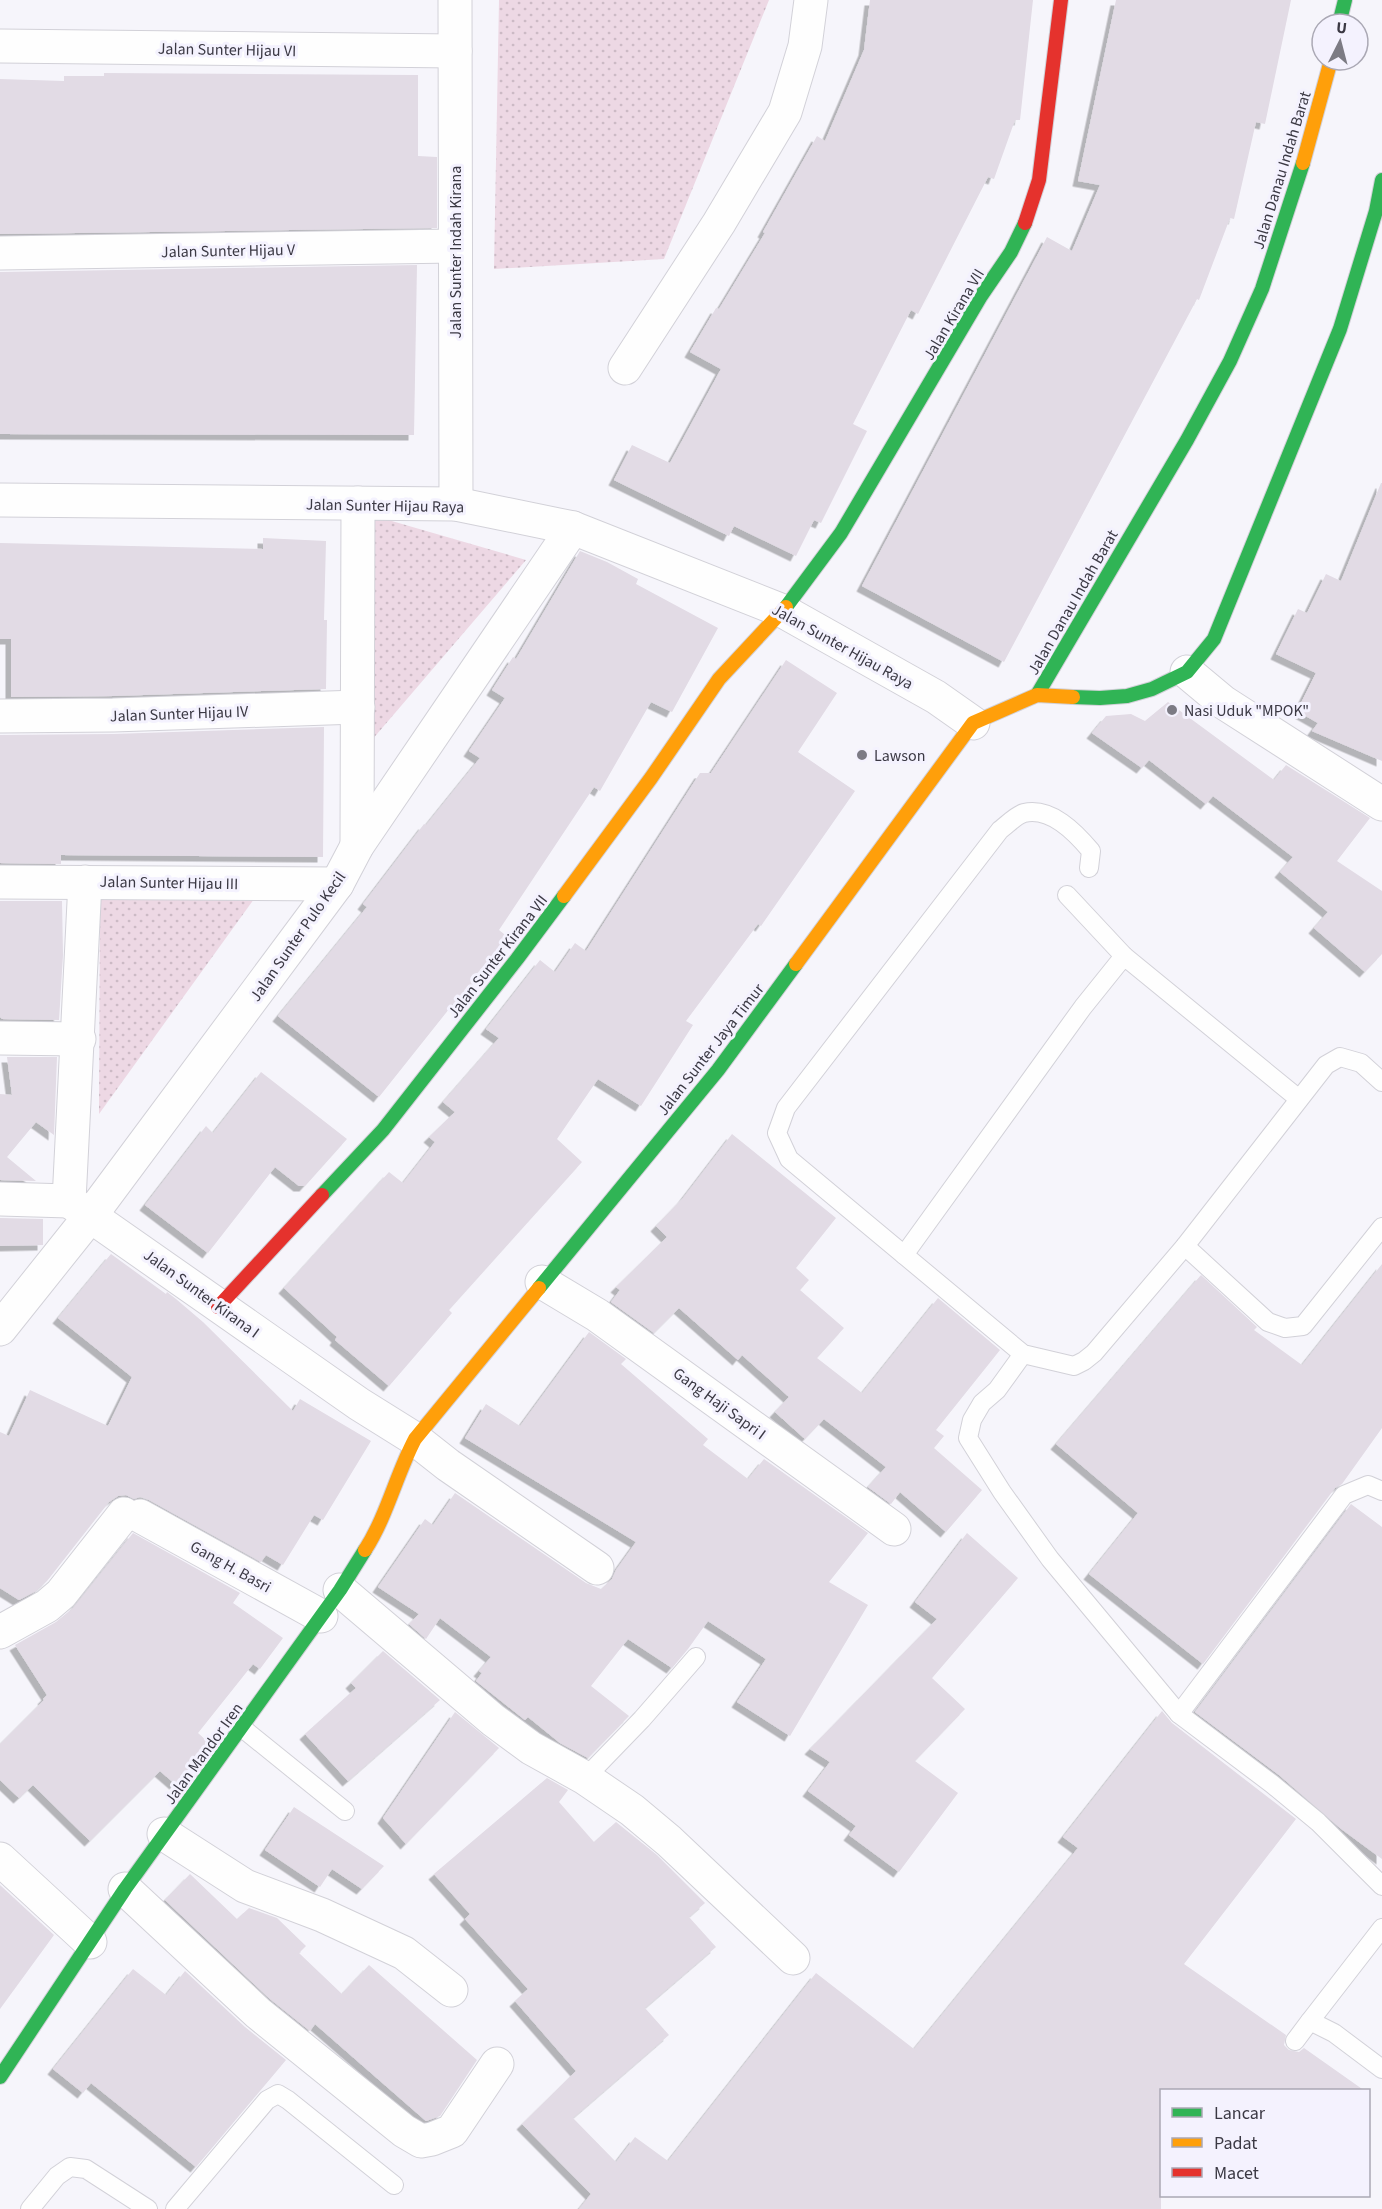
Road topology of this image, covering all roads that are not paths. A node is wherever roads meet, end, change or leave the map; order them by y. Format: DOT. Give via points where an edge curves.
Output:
graph roads {
  1 [pos="454,0"];
  2 [pos="811,0"];
  3 [pos="1061,0"];
  4 [pos="0,46"];
  5 [pos="455,51"];
  6 [pos="1328,72"];
  7 [pos="1382,180"];
  8 [pos="455,246"];
  9 [pos="0,254"];
  10 [pos="625,368"];
  11 [pos="0,500"];
  12 [pos="358,503"];
  13 [pos="456,504"];
  14 [pos="573,528"];
  15 [pos="783,611"];
  16 [pos="1187,672"];
  17 [pos="1037,694"];
  18 [pos="358,707"];
  19 [pos="0,716"];
  20 [pos="973,723"];
  21 [pos="1382,804"];
  22 [pos="357,846"];
  23 [pos="1089,868"];
  24 [pos="0,882"];
  25 [pos="85,882"];
  26 [pos="338,884"];
  27 [pos="1067,895"];
  28 [pos="1124,956"];
  29 [pos="0,1038"];
  30 [pos="79,1039"];
  31 [pos="1382,1082"];
  32 [pos="1299,1099"];
  33 [pos="0,1199"];
  34 [pos="80,1208"];
  35 [pos="1382,1227"];
  36 [pos="1185,1246"];
  37 [pos="903,1256"];
  38 [pos="542,1282"];
  39 [pos="218,1307"];
  40 [pos="0,1329"];
  41 [pos="1023,1354"];
  42 [pos="415,1439"];
  43 [pos="1382,1491"];
  44 [pos="894,1529"];
  45 [pos="597,1568"];
  46 [pos="340,1590"];
  47 [pos="321,1616"];
  48 [pos="0,1632"];
  49 [pos="696,1657"];
  50 [pos="1179,1714"];
  51 [pos="241,1728"];
  52 [pos="585,1778"];
  53 [pos="345,1811"];
  54 [pos="164,1834"];
  55 [pos="0,1859"];
  56 [pos="1382,1886"];
  57 [pos="125,1889"];
  58 [pos="1382,1928"];
  59 [pos="90,1942"];
  60 [pos="793,1958"];
  61 [pos="451,1990"];
  62 [pos="1310,2021"];
  63 [pos="1295,2041"];
  64 [pos="497,2064"];
  65 [pos="1382,2069"];
  66 [pos="0,2077"];
  67 [pos="394,2185"];
  68 [pos="30,2209"];
  69 [pos="148,2209"];
  70 [pos="175,2209"];
  1 -- 5 [label="street, Jalan Sunter Indah Kirana"];
  2 -- 10 [label="street" via="805,46 785,112"];
  3 -- 15 [label="street, Jalan Kirana VII" via="1039,180 1025,224 842,533"];
  4 -- 5 [label="street, Jalan Sunter Hijau VI"];
  5 -- 8 [label="street, Jalan Sunter Indah Kirana"];
  6 -- 17 [label="street, Jalan Danau Indah Barat" via="1286,223 1231,359"];
  7 -- 16 [label="street, Jalan Danau Indah Barat" via="1340,329 1214,639"];
  8 -- 9 [label="street, Jalan Sunter Hijau V"];
  8 -- 13 [label="street, Jalan Sunter Indah Kirana"];
  11 -- 12 [label="street, Jalan Sunter Hijau Raya"];
  12 -- 13 [label="street, Jalan Sunter Hijau Raya"];
  12 -- 18 [label="street"];
  13 -- 14 [label="street, Jalan Sunter Hijau Raya"];
  14 -- 15 [label="street, Jalan Sunter Hijau Raya"];
  14 -- 22 [label="street, Jalan Sunter Pulo Kecil"];
  15 -- 20 [label="street, Jalan Sunter Hijau Raya" via="936,697"];
  15 -- 39 [label="street, Jalan Sunter Kirana VII" via="719,679 538,930 383,1130"];
  16 -- 17 [label="street, Jalan Danau Indah Barat" via="1127,696"];
  16 -- 21 [label="street" via="1223,702"];
  17 -- 20 [label="street, Jalan Sunter Jaya Timur"];
  18 -- 19 [label="street, Jalan Sunter Hijau IV"];
  18 -- 22 [label="street"];
  20 -- 38 [label="street, Jalan Sunter Jaya Timur" via="718,1070"];
  22 -- 26 [label="street, Jalan Sunter Pulo Kecil"];
  23 -- 37 [label="lane" via="1091,851 1050,814 1023,813 1000,830 786,1108 777,1133 789,1159"];
  24 -- 25 [label="street, Jalan Sunter Hijau III"];
  25 -- 26 [label="street, Jalan Sunter Hijau III"];
  25 -- 30 [label="street"];
  26 -- 34 [label="street, Jalan Sunter Pulo Kecil"];
  27 -- 28 [label="lane"];
  28 -- 32 [label="lane"];
  28 -- 37 [label="lane"];
  29 -- 30 [label="street"];
  30 -- 34 [label="street"];
  31 -- 32 [label="lane" via="1360,1064 1340,1056 1326,1065"];
  32 -- 36 [label="lane"];
  33 -- 34 [label="street"];
  34 -- 39 [label="street, Jalan Sunter Kirana I"];
  34 -- 40 [label="street, Jalan Sunter Pulo Kecil"];
  35 -- 36 [label="lane" via="1303,1326 1285,1328 1268,1322"];
  36 -- 41 [label="lane" via="1084,1362 1074,1366"];
  37 -- 41 [label="lane"];
  38 -- 42 [label="street, Jalan Sunter Jaya Timur"];
  38 -- 44 [label="street, Gang Haji Sapri I" via="597,1315"];
  39 -- 42 [label="street, Jalan Sunter Kirana I"];
  41 -- 50 [label="lane" via="982,1403 972,1420 969,1438 1050,1558"];
  42 -- 45 [label="street, Jalan Sunter Kirana I"];
  42 -- 46 [label="street, Jalan Mandor Iren" via="374,1536"];
  43 -- 50 [label="lane" via="1368,1485 1344,1495"];
  46 -- 47 [label="street, Jalan Mandor Iren"];
  46 -- 52 [label="street" via="493,1720 531,1748"];
  47 -- 48 [label="street, Gang H. Basri" via="132,1515 61,1594"];
  47 -- 51 [label="street, Jalan Mandor Iren"];
  49 -- 52 [label="lane"];
  50 -- 56 [label="lane" via="1318,1822"];
  51 -- 53 [label="lane"];
  51 -- 54 [label="street, Jalan Mandor Iren"];
  52 -- 60 [label="street" via="669,1841"];
  54 -- 57 [label="street, Jalan Mandor Iren"];
  54 -- 61 [label="street" via="245,1886 322,1915 404,1953"];
  55 -- 59 [label="street"];
  57 -- 59 [label="street, Jalan Mandor Iren"];
  57 -- 64 [label="street" via="258,2013 404,2132 421,2141 452,2131"];
  58 -- 62 [label="lane"];
  59 -- 66 [label="street, Jalan Mandor Iren"];
  62 -- 63 [label="lane"];
  62 -- 65 [label="lane" via="1334,2033"];
  67 -- 70 [label="lane" via="278,2094 267,2100"];
  68 -- 69 [label="lane" via="57,2176 70,2167 86,2169"];
}
